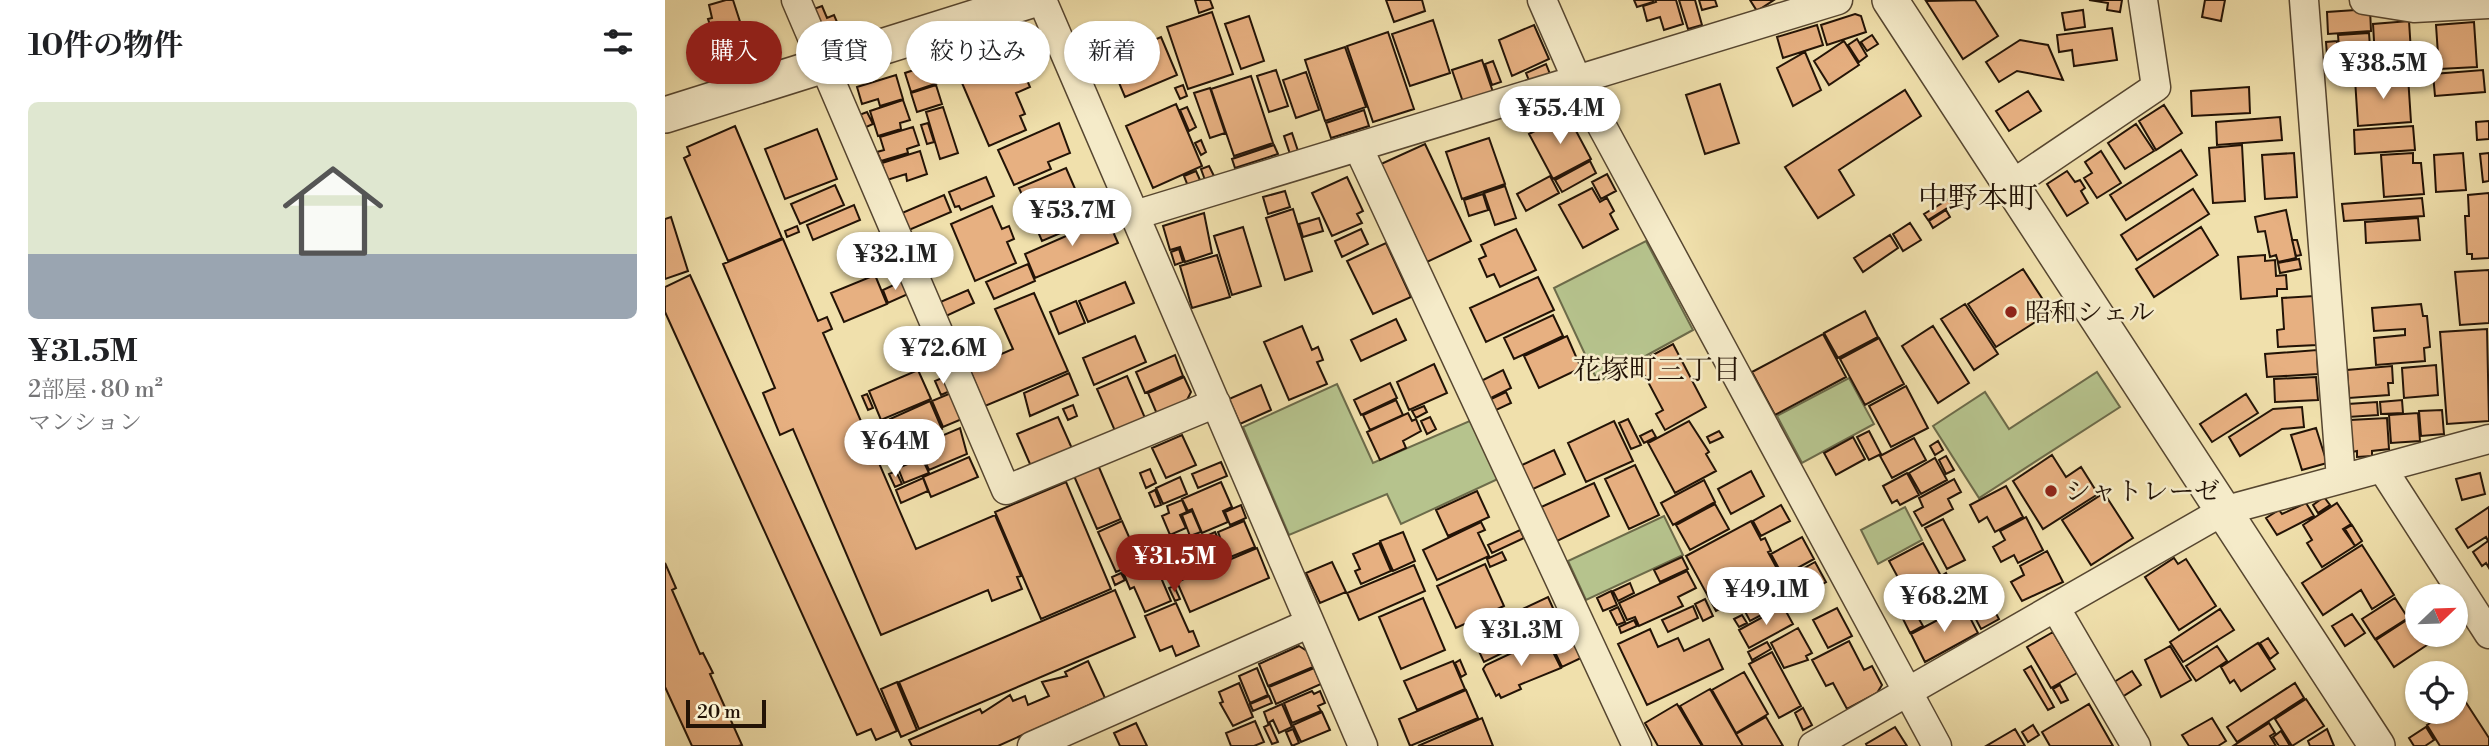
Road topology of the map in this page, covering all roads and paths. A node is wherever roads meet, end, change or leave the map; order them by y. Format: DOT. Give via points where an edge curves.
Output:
graph roads {
  1 [pos="796,0"];
  2 [pos="1031,0"];
  3 [pos="1042,0"];
  4 [pos="1542,0"];
  5 [pos="1838,0"];
  6 [pos="1890,0"];
  7 [pos="2143,0"];
  8 [pos="2304,0"];
  9 [pos="2364,0"];
  10 [pos="2489,4"];
  11 [pos="805,21"];
  12 [pos="892,43"];
  13 [pos="796,73"];
  14 [pos="1577,80"];
  15 [pos="832,84"];
  16 [pos="665,115"];
  17 [pos="1357,147"];
  18 [pos="2011,185"];
  19 [pos="1135,215"];
  20 [pos="1216,403"];
  21 [pos="2489,439"];
  22 [pos="2382,468"];
  23 [pos="2341,479"];
  24 [pos="2223,511"];
  25 [pos="2055,607"];
  26 [pos="1310,623"];
  27 [pos="2489,634"];
  28 [pos="1905,692"];
  29 [pos="1041,744"];
  30 [pos="1363,746"];
  31 [pos="1637,746"];
  32 [pos="1813,746"];
  33 [pos="1937,746"];
  34 [pos="2136,746"];
  35 [pos="2377,746"];
  1 -- 11 [label="street"];
  2 -- 12 [label="street"];
  3 -- 19 [label="street"];
  4 -- 14 [label="street"];
  5 -- 14 [label="street"];
  6 -- 18 [label="street"];
  7 -- 18 [label="street" via="2156,87"];
  8 -- 23 [label="street"];
  9 -- 10 [label="street" via="2414,8"];
  13 -- 16 [label="street"];
  14 -- 17 [label="street"];
  14 -- 28 [label="street"];
  15 -- 20 [label="street" via="1006,490"];
  17 -- 19 [label="street"];
  17 -- 31 [label="street"];
  18 -- 24 [label="street"];
  19 -- 20 [label="street"];
  20 -- 26 [label="street"];
  21 -- 22 [label="street"];
  22 -- 23 [label="street"];
  22 -- 27 [label="street"];
  23 -- 24 [label="street"];
  24 -- 25 [label="street"];
  24 -- 35 [label="street"];
  25 -- 28 [label="street"];
  25 -- 34 [label="street"];
  26 -- 29 [label="street"];
  26 -- 30 [label="street"];
  28 -- 32 [label="street"];
  28 -- 33 [label="street"];
}
